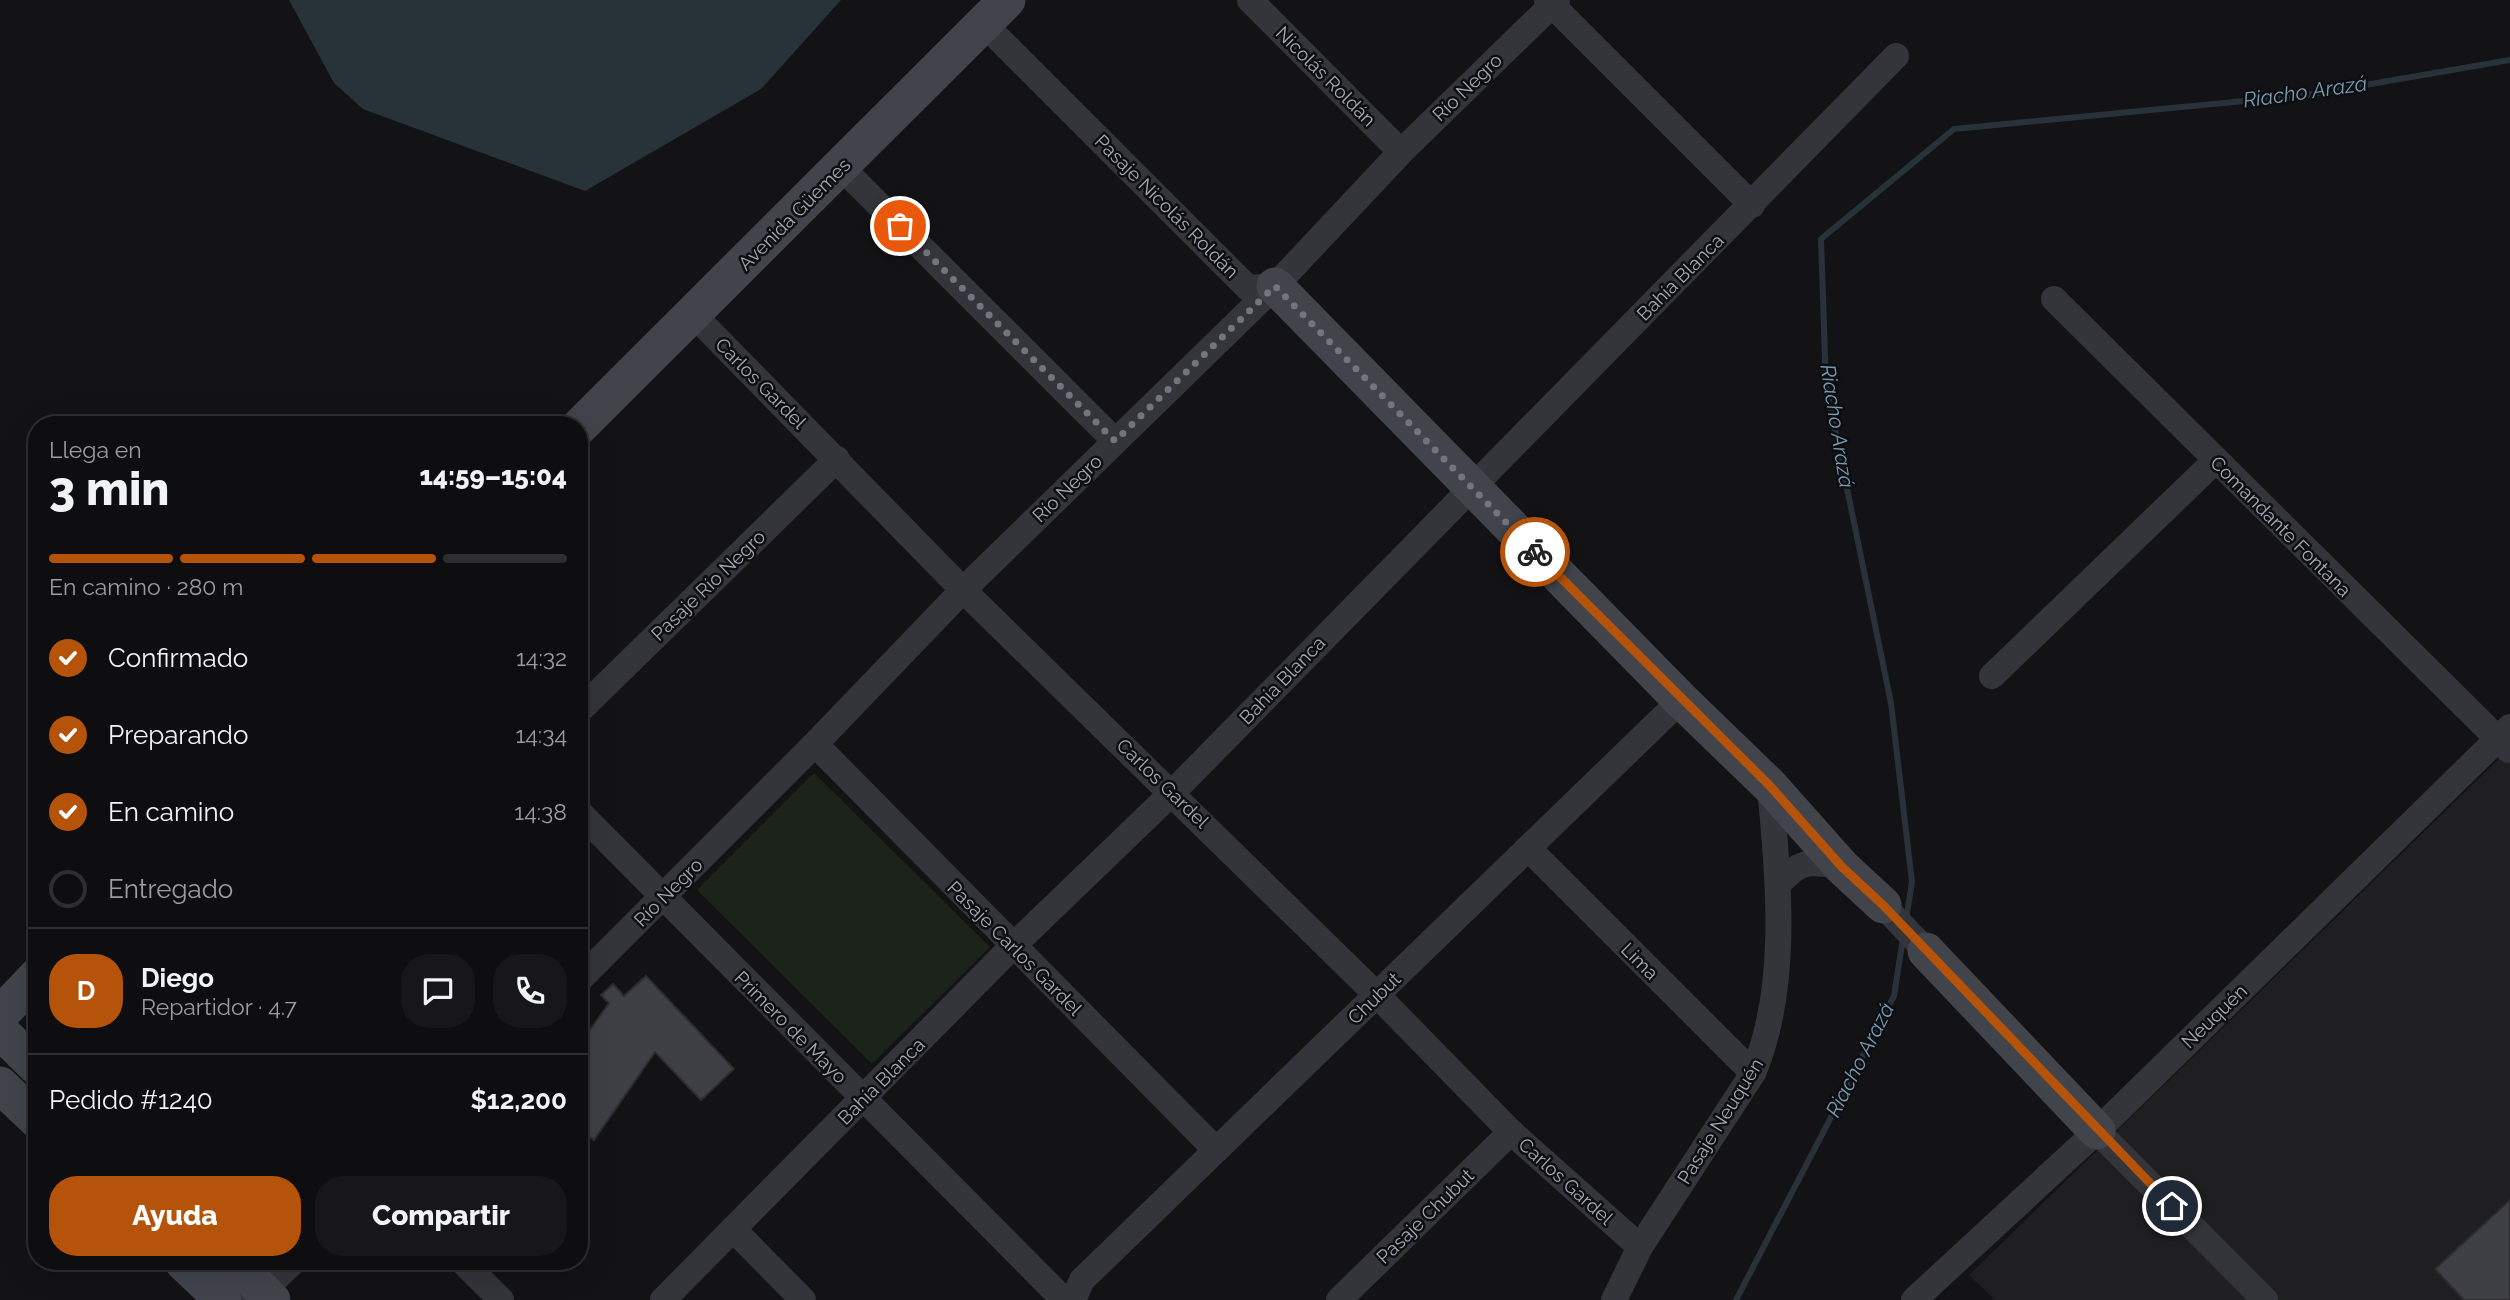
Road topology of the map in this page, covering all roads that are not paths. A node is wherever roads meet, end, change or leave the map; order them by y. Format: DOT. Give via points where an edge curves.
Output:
graph roads {
  1 [pos="1250,0"];
  2 [pos="1552,2"];
  3 [pos="995,12"];
  4 [pos="1896,56"];
  5 [pos="1401,152"];
  6 [pos="841,167"];
  7 [pos="1752,205"];
  8 [pos="1275,286"];
  9 [pos="2053,299"];
  10 [pos="692,313"];
  11 [pos="588,418"];
  12 [pos="1115,441"];
  13 [pos="837,459"];
  14 [pos="2215,461"];
  15 [pos="1471,486"];
  16 [pos="963,590"];
  17 [pos="1992,676"];
  18 [pos="1681,700"];
  19 [pos="588,702"];
  20 [pos="2506,739"];
  21 [pos="815,744"];
  22 [pos="1770,786"];
  23 [pos="1172,792"];
  24 [pos="588,821"];
  25 [pos="1528,848"];
  26 [pos="1842,867"];
  27 [pos="1779,884"];
  28 [pos="663,898"];
  29 [pos="1883,905"];
  30 [pos="1012,947"];
  31 [pos="1926,951"];
  32 [pos="588,970"];
  33 [pos="28,985"];
  34 [pos="1377,995"];
  35 [pos="0,1014"];
  36 [pos="0,1031"];
  37 [pos="28,1058"];
  38 [pos="1753,1073"];
  39 [pos="0,1085"];
  40 [pos="863,1099"];
  41 [pos="28,1111"];
  42 [pos="2096,1131"];
  43 [pos="1511,1132"];
  44 [pos="1216,1150"];
  45 [pos="733,1229"];
  46 [pos="1640,1247"];
  47 [pos="191,1270"];
  48 [pos="241,1270"];
  49 [pos="286,1270"];
  50 [pos="471,1270"];
  51 [pos="263,1297"];
  52 [pos="223,1300"];
  53 [pos="500,1300"];
  54 [pos="663,1300"];
  55 [pos="803,1300"];
  56 [pos="1064,1300"];
  57 [pos="1073,1300"];
  58 [pos="1339,1300"];
  59 [pos="1614,1300"];
  60 [pos="1914,1300"];
  61 [pos="2265,1300"];
  1 -- 5 [label="street, Nicolás Roldán"];
  2 -- 5 [label="street, Río Negro"];
  2 -- 7 [label="street"];
  3 -- 6 [label="street, Avenida Güemes"];
  3 -- 8 [label="street, Pasaje Nicolás Roldán" via="1248,288"];
  4 -- 7 [label="street, Bahía Blanca"];
  5 -- 8 [label="street, Río Negro"];
  6 -- 10 [label="street, Avenida Güemes"];
  6 -- 12 [label="street"];
  7 -- 15 [label="street, Bahía Blanca"];
  8 -- 12 [label="street, Río Negro"];
  8 -- 15 [label="street"];
  9 -- 14 [label="street, Comandante Fontana"];
  10 -- 11 [label="street, Avenida Güemes"];
  10 -- 13 [label="street, Carlos Gardel"];
  12 -- 16 [label="street, Río Negro"];
  13 -- 16 [label="street, Carlos Gardel"];
  13 -- 19 [label="street, Pasaje Río Negro"];
  14 -- 17 [label="street"];
  14 -- 20 [label="street, Comandante Fontana"];
  15 -- 18 [label="street"];
  15 -- 23 [label="street, Bahía Blanca"];
  16 -- 21 [label="street, Río Negro"];
  16 -- 23 [label="street, Carlos Gardel"];
  18 -- 22 [label="street"];
  18 -- 25 [label="street, Chubut"];
  20 -- 42 [label="street, Neuquén"];
  21 -- 28 [label="street, Río Negro"];
  21 -- 30 [label="street, Pasaje Carlos Gardel"];
  22 -- 26 [label="street"];
  22 -- 27 [label="street, Pasaje Neuquén"];
  23 -- 30 [label="street, Bahía Blanca"];
  23 -- 34 [label="street, Carlos Gardel"];
  24 -- 28 [label="street, Primero de Mayo"];
  25 -- 34 [label="street, Chubut"];
  25 -- 38 [label="street, Lima"];
  26 -- 27 [label="street" via="1816,862 1794,867"];
  26 -- 29 [label="street"];
  27 -- 38 [label="street, Pasaje Neuquén" via="1773,1003 1766,1044"];
  28 -- 32 [label="street, Río Negro"];
  28 -- 40 [label="street, Primero de Mayo"];
  29 -- 31 [label="street"];
  30 -- 40 [label="street, Bahía Blanca"];
  30 -- 44 [label="street, Pasaje Carlos Gardel"];
  31 -- 42 [label="street"];
  33 -- 35 [label="street"];
  34 -- 43 [label="street, Carlos Gardel"];
  34 -- 44 [label="street, Chubut"];
  36 -- 37 [label="street"];
  38 -- 46 [label="street, Pasaje Neuquén"];
  39 -- 41 [label="street"];
  40 -- 45 [label="street, Bahía Blanca"];
  40 -- 56 [label="street, Primero de Mayo"];
  42 -- 60 [label="street, Neuquén"];
  42 -- 61 [label="street"];
  43 -- 46 [label="street, Carlos Gardel"];
  43 -- 58 [label="street, Pasaje Chubut"];
  44 -- 57 [label="street, Chubut" via="1082,1280"];
  45 -- 54 [label="street, Bahía Blanca"];
  45 -- 55 [label="street"];
  46 -- 59 [label="street, Pasaje Neuquén"];
  47 -- 52 [label="street"];
  48 -- 51 [label="street"];
  49 -- 51 [label="street"];
  50 -- 53 [label="street"];
}
